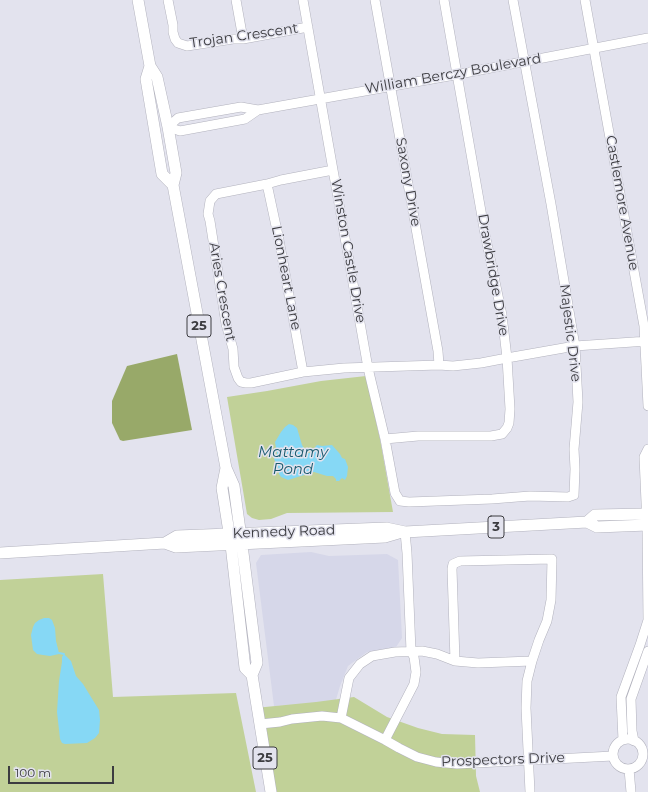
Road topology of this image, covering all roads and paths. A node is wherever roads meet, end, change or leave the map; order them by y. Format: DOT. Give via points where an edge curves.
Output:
graph roads {
  1 [pos="138,0"];
  2 [pos="168,0"];
  3 [pos="236,0"];
  4 [pos="303,0"];
  5 [pos="374,0"];
  6 [pos="444,0"];
  7 [pos="513,0"];
  8 [pos="585,0"];
  9 [pos="308,27"];
  10 [pos="648,38"];
  11 [pos="243,39"];
  12 [pos="594,48"];
  13 [pos="524,61"];
  14 [pos="150,66"];
  15 [pos="457,74"];
  16 [pos="390,86"];
  17 [pos="320,99"];
  18 [pos="258,110"];
  19 [pos="168,127"];
  20 [pos="333,170"];
  21 [pos="267,184"];
  22 [pos="173,185"];
  23 [pos="647,341"];
  24 [pos="575,346"];
  25 [pos="507,358"];
  26 [pos="439,365"];
  27 [pos="368,368"];
  28 [pos="303,372"];
  29 [pos="648,406"];
  30 [pos="385,439"];
  31 [pos="648,449"];
  32 [pos="226,468"];
  33 [pos="400,501"];
  34 [pos="647,514"];
  35 [pos="587,522"];
  36 [pos="647,525"];
  37 [pos="405,532"];
  38 [pos="242,539"];
  39 [pos="230,540"];
  40 [pos="0,553"];
  41 [pos="644,646"];
  42 [pos="411,651"];
  43 [pos="648,651"];
  44 [pos="455,661"];
  45 [pos="532,661"];
  46 [pos="252,675"];
  47 [pos="341,718"];
  48 [pos="260,724"];
  49 [pos="385,740"];
  50 [pos="623,740"];
  51 [pos="634,741"];
  52 [pos="645,751"];
  53 [pos="613,756"];
  54 [pos="528,760"];
  55 [pos="628,769"];
  56 [pos="271,792"];
  57 [pos="530,792"];
  58 [pos="631,792"];
  1 -- 14 [label="main road, 25"];
  2 -- 11 [label="street, Trojan Crescent" via="173,32 178,43 187,46"];
  3 -- 11 [label="street"];
  4 -- 9 [label="street, Winston Castle Drive"];
  5 -- 16 [label="street, Saxony Drive"];
  6 -- 15 [label="street, Drawbridge Drive"];
  7 -- 13 [label="street, Majestic Drive"];
  8 -- 12 [label="street, Castlemore Avenue"];
  9 -- 11 [label="street, Trojan Crescent"];
  9 -- 17 [label="street, Winston Castle Drive"];
  10 -- 12 [label="street, William Berczy Boulevard"];
  12 -- 13 [label="street, William Berczy Boulevard"];
  12 -- 23 [label="street, Castlemore Avenue"];
  13 -- 15 [label="street, William Berczy Boulevard"];
  13 -- 24 [label="street, Majestic Drive"];
  14 -- 19 [label="main road, 25" via="157,77"];
  14 -- 22 [label="main road, 25" via="146,79 162,174"];
  15 -- 16 [label="street, William Berczy Boulevard"];
  15 -- 25 [label="street, Drawbridge Drive" via="502,315"];
  16 -- 17 [label="street, William Berczy Boulevard"];
  16 -- 26 [label="street, Saxony Drive"];
  17 -- 18 [label="street, William Berczy Boulevard"];
  17 -- 20 [label="street, Winston Castle Drive"];
  18 -- 19 [label="street, William Berczy Boulevard" via="245,119 180,131"];
  18 -- 19 [label="street, William Berczy Boulevard" via="242,107 178,118"];
  19 -- 22 [label="main road, 25" via="176,173"];
  20 -- 21 [label="street, Aries Crescent"];
  20 -- 27 [label="street, Winston Castle Drive"];
  21 -- 28 [label="street, Lionheart Lane"];
  21 -- 28 [label="street, Aries Crescent" via="216,194 210,201 208,214 234,367 241,382 246,383"];
  22 -- 32 [label="main road, 25"];
  23 -- 24 [label="street, Aries Crescent"];
  23 -- 29 [label="street, Castlemore Avenue"];
  24 -- 25 [label="street, Aries Crescent"];
  24 -- 33 [label="street, Majestic Drive" via="578,402 574,495"];
  25 -- 26 [label="street, Aries Crescent" via="453,366"];
  25 -- 30 [label="street, Drawbridge Drive" via="510,409 509,423 502,434"];
  26 -- 27 [label="street, Aries Crescent"];
  27 -- 28 [label="street, Aries Crescent"];
  27 -- 30 [label="street, Winston Castle Drive"];
  30 -- 33 [label="street, Winston Castle Drive" via="396,493"];
  31 -- 34 [label="street" via="644,457"];
  32 -- 38 [label="main road, 25" via="234,486"];
  32 -- 39 [label="main road, 25" via="222,488"];
  34 -- 35 [label="main road, Kennedy Road / 3" via="595,515"];
  34 -- 36 [label="street"];
  35 -- 36 [label="main road, Kennedy Road / 3" via="596,527"];
  35 -- 37 [label="main road, Kennedy Road / 3"];
  36 -- 41 [label="street" via="648,620"];
  37 -- 38 [label="main road, Kennedy Road / 3" via="386,528"];
  37 -- 42 [label="street"];
  38 -- 39 [label="main road, Kennedy Road / 3"];
  38 -- 46 [label="main road, 25" via="257,663"];
  39 -- 40 [label="main road, Kennedy Road / 3" via="177,536 165,542"];
  39 -- 46 [label="main road, 25" via="245,668"];
  41 -- 50 [label="street" via="621,697"];
  42 -- 44 [label="street" via="422,651"];
  42 -- 47 [label="street" via="379,654 360,664 349,678"];
  42 -- 49 [label="street" via="416,672 414,684"];
  43 -- 51 [label="street" via="631,699"];
  44 -- 45 [label="street"];
  44 -- 45 [label="street" via="453,564 460,561 552,559 551,605"];
  45 -- 54 [label="street" via="527,681"];
  46 -- 48 [label="main road, 25"];
  47 -- 48 [label="street, Prospectors Drive" via="322,716"];
  47 -- 49 [label="street, Prospectors Drive"];
  48 -- 56 [label="main road, 25"];
  49 -- 54 [label="street, Prospectors Drive" via="417,757 436,762 457,764"];
  50 -- 51 [label="street"];
  50 -- 53 [label="street" via="617,744"];
  51 -- 52 [label="street"];
  52 -- 55 [label="street" via="639,764"];
  53 -- 54 [label="street, Prospectors Drive"];
  53 -- 55 [label="street" via="619,766"];
  54 -- 57 [label="street"];
  55 -- 58 [label="street"];
}
